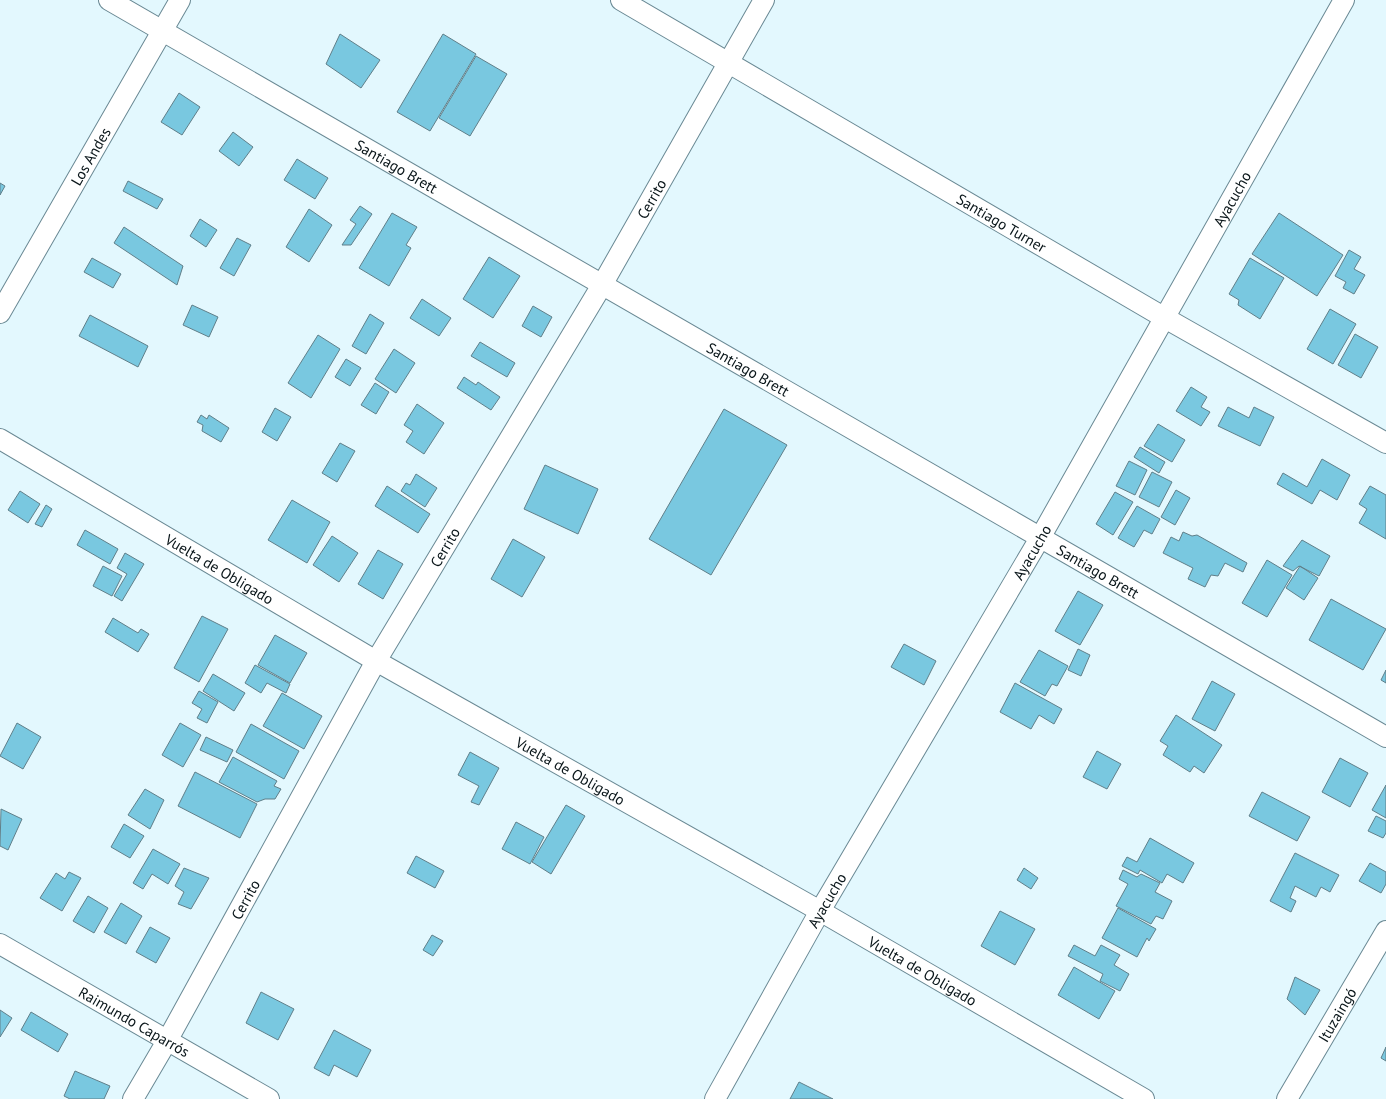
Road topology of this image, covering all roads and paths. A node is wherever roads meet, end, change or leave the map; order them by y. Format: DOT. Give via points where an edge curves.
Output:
graph roads {
  1 [pos="109,0"];
  2 [pos="180,0"];
  3 [pos="620,0"];
  4 [pos="764,0"];
  5 [pos="1344,0"];
  6 [pos="163,31"];
  7 [pos="729,62"];
  8 [pos="602,285"];
  9 [pos="0,313"];
  10 [pos="1165,318"];
  11 [pos="0,438"];
  12 [pos="1386,443"];
  13 [pos="1040,538"];
  14 [pos="376,662"];
  15 [pos="1386,737"];
  16 [pos="820,911"];
  17 [pos="1386,931"];
  18 [pos="0,944"];
  19 [pos="167,1041"];
  20 [pos="133,1099"];
  21 [pos="269,1099"];
  22 [pos="715,1099"];
  23 [pos="1144,1099"];
  24 [pos="1287,1099"];
  1 -- 6 [label="street, Santiago Brett"];
  2 -- 6 [label="street, Los Andes"];
  3 -- 7 [label="street, Santiago Turner"];
  4 -- 7 [label="street, Cerrito"];
  5 -- 10 [label="street, Ayacucho"];
  6 -- 8 [label="street, Santiago Brett"];
  6 -- 9 [label="street, Los Andes"];
  7 -- 8 [label="street, Cerrito"];
  7 -- 10 [label="street, Santiago Turner"];
  8 -- 13 [label="street, Santiago Brett"];
  8 -- 14 [label="street, Cerrito"];
  10 -- 12 [label="street, Santiago Turner"];
  10 -- 13 [label="street, Ayacucho"];
  11 -- 14 [label="street, Vuelta de Obligado"];
  13 -- 15 [label="street, Santiago Brett"];
  13 -- 16 [label="street, Ayacucho"];
  14 -- 16 [label="street, Vuelta de Obligado"];
  14 -- 19 [label="street, Cerrito"];
  16 -- 22 [label="street, Ayacucho"];
  16 -- 23 [label="street, Vuelta de Obligado"];
  17 -- 24 [label="street, Ituzaingó"];
  18 -- 19 [label="street, Raimundo Caparrós"];
  19 -- 20 [label="street, Cerrito"];
  19 -- 21 [label="street, Raimundo Caparrós"];
}
